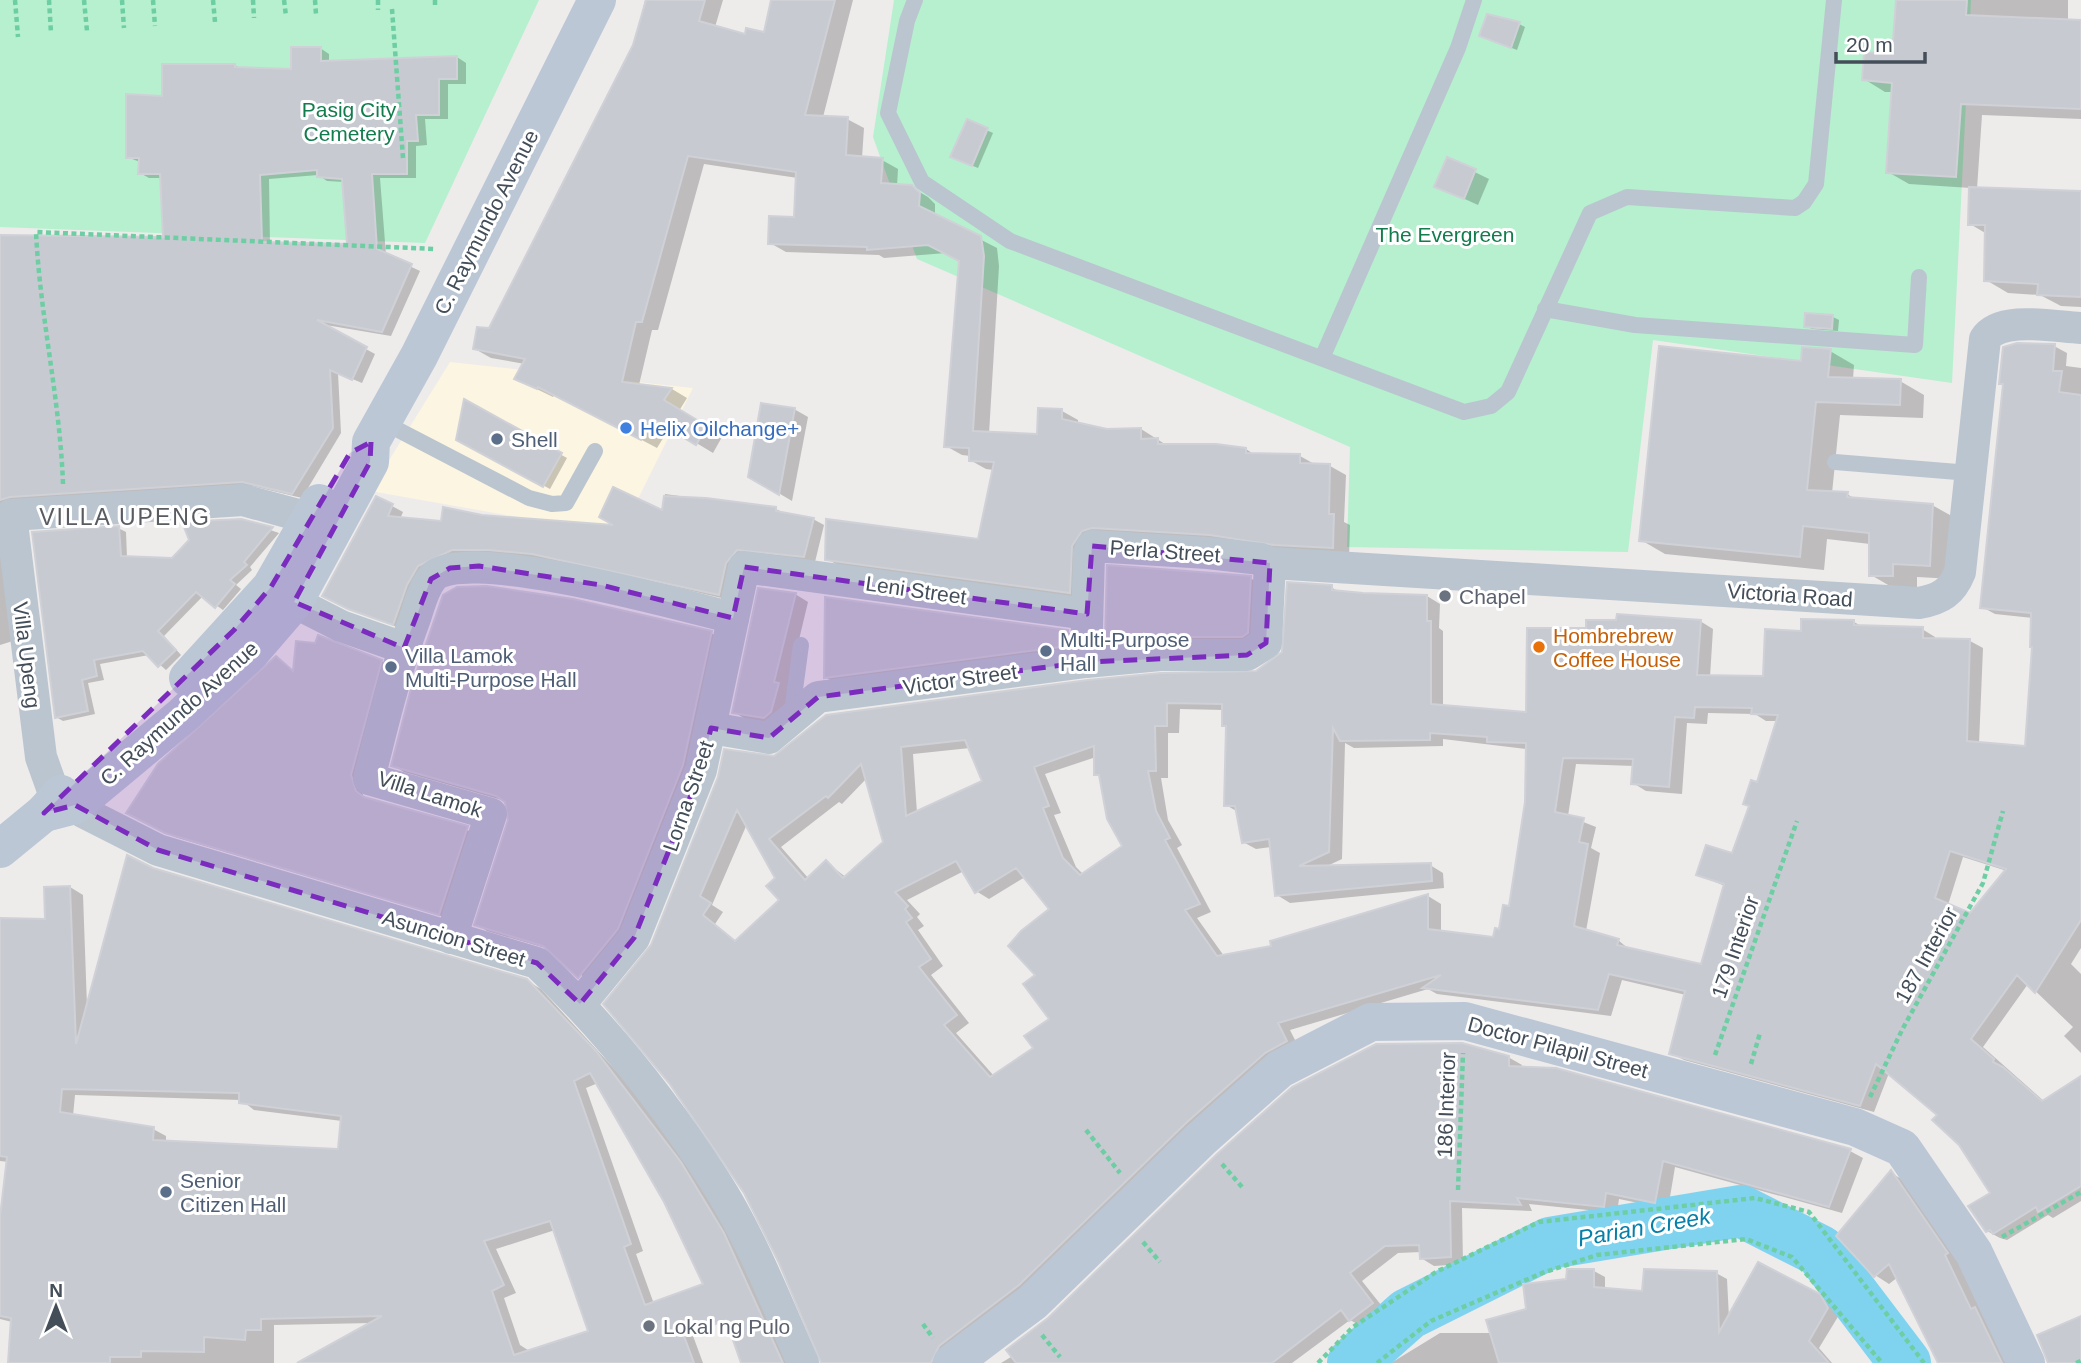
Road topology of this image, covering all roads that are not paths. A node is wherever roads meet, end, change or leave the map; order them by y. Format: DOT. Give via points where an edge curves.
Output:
graph roads {
  1 [pos="597,0"];
  2 [pos="915,0"];
  3 [pos="1474,0"];
  4 [pos="1834,0"];
  5 [pos="1919,276"];
  6 [pos="1545,309"];
  7 [pos="2081,328"];
  8 [pos="1322,358"];
  9 [pos="377,432"];
  10 [pos="595,451"];
  11 [pos="1835,463"];
  12 [pos="1970,473"];
  13 [pos="309,518"];
  14 [pos="1270,563"];
  15 [pos="744,567"];
  16 [pos="294,602"];
  17 [pos="1087,614"];
  18 [pos="733,618"];
  19 [pos="801,645"];
  20 [pos="404,648"];
  21 [pos="1086,662"];
  22 [pos="791,722"];
  23 [pos="711,728"];
  24 [pos="59,806"];
  25 [pos="0,849"];
  26 [pos="451,937"];
  27 [pos="580,1004"];
  28 [pos="803,1363"];
  29 [pos="952,1363"];
  30 [pos="2026,1363"];
  1 -- 9 [label="main road, C. Raymundo Avenue"];
  2 -- 8 [label="lane" via="888,113 922,182 1010,241"];
  3 -- 8 [label="lane" via="1458,48"];
  4 -- 6 [label="lane" via="1816,184 1804,202 1795,208 1627,197 1590,213"];
  5 -- 6 [label="lane" via="1915,345 1635,325"];
  6 -- 8 [label="lane" via="1508,391 1491,406 1478,410 1464,412"];
  7 -- 12 [label="street, Victoria Road" via="2008,324 1990,331 1983,348"];
  9 -- 10 [label="lane" via="552,504 566,503"];
  9 -- 13 [label="main road, C. Raymundo Avenue" via="350,453"];
  9 -- 16 [label="main road, C. Raymundo Avenue" via="370,462"];
  11 -- 12 [label="lane"];
  12 -- 14 [label="street, Victoria Road" via="1955,585 1945,595 1919,603"];
  13 -- 24 [label="main road, C. Raymundo Avenue" via="271,587 234,630"];
  13 -- 24 [label="street, Villa Upeng" via="243,500 11,515 41,757"];
  14 -- 17 [label="street, Perla Street" via="1092,546"];
  14 -- 21 [label="street, Victor Street" via="1266,642 1247,655 1160,655"];
  15 -- 17 [label="street, Leni Street"];
  15 -- 18 [label="street, Lorna Street"];
  16 -- 20 [label="street" via="341,626"];
  16 -- 24 [label="main road, C. Raymundo Avenue" via="250,653 183,715"];
  17 -- 21 [label="street, Perla Street"];
  18 -- 20 [label="street, Villa Lamok" via="601,585 479,566 450,568 431,579"];
  18 -- 23 [label="street, Lorna Street"];
  19 -- 22 [label="lane"];
  20 -- 26 [label="street, Villa Lamok" via="369,779 491,814"];
  21 -- 22 [label="street, Victor Street" via="818,697"];
  22 -- 23 [label="street, Victor Street" via="769,738"];
  23 -- 27 [label="street, Lorna Street" via="701,770 634,938"];
  24 -- 25 [label="main road, C. Raymundo Avenue"];
  24 -- 26 [label="street, Asuncion Street" via="83,812 158,850"];
  26 -- 27 [label="street, Asuncion Street" via="537,963"];
  27 -- 28 [label="street, Asuncion Street" via="716,1182"];
  29 -- 30 [label="main road, Doctor Pilapil Street" via="1033,1301 1280,1069 1371,1022 1465,1021 1855,1127 1902,1148 1974,1253"];
}
